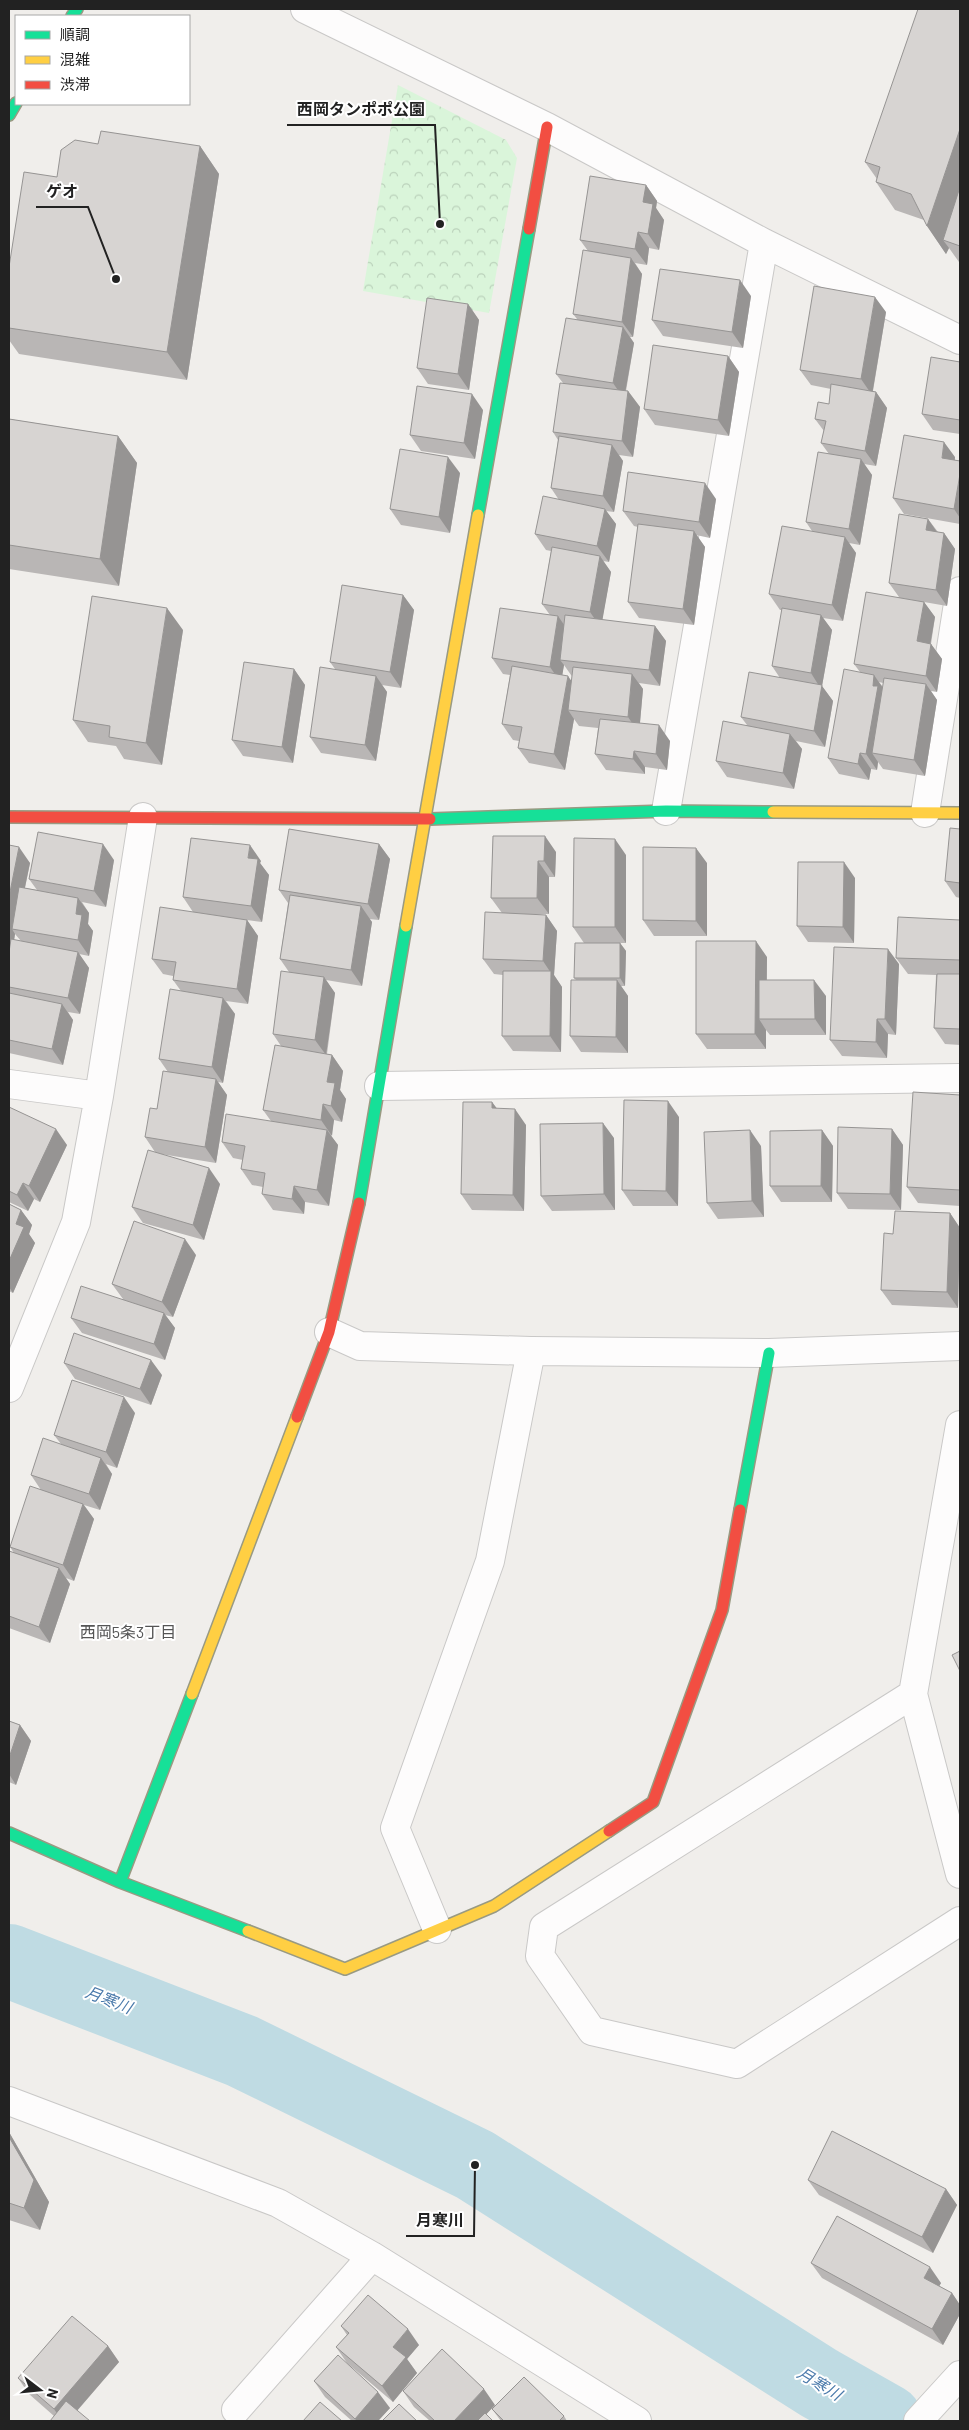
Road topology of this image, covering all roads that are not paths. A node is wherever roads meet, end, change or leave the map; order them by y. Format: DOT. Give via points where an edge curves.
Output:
graph roads {
  1 [pos="305,9"];
  2 [pos="547,127"];
  3 [pos="764,243"];
  4 [pos="960,340"];
  5 [pos="960,591"];
  6 [pos="666,812"];
  7 [pos="925,813"];
  8 [pos="960,813"];
  9 [pos="9,817"];
  10 [pos="143,817"];
  11 [pos="424,819"];
  12 [pos="960,1078"];
  13 [pos="9,1084"];
  14 [pos="379,1086"];
  15 [pos="99,1096"];
  16 [pos="329,1332"];
  17 [pos="960,1346"];
  18 [pos="531,1351"];
  19 [pos="769,1352"];
  20 [pos="9,1388"];
  21 [pos="960,1425"];
  22 [pos="958,1456"];
  23 [pos="913,1694"];
  24 [pos="9,1833"];
  25 [pos="960,1874"];
  26 [pos="120,1882"];
  27 [pos="960,1921"];
  28 [pos="437,1929"];
  29 [pos="9,2101"];
  30 [pos="372,2256"];
  31 [pos="957,2379"];
  32 [pos="237,2417"];
  33 [pos="631,2420"];
  34 [pos="918,2421"];
  1 -- 2 [label="street"];
  2 -- 3 [label="street"];
  2 -- 11 [label="street"];
  3 -- 4 [label="street"];
  3 -- 6 [label="street"];
  5 -- 7 [label="street"];
  6 -- 7 [label="street"];
  6 -- 11 [label="street"];
  7 -- 8 [label="street"];
  9 -- 10 [label="street"];
  10 -- 11 [label="street"];
  10 -- 15 [label="street"];
  11 -- 14 [label="street"];
  12 -- 14 [label="street"];
  13 -- 15 [label="street"];
  14 -- 16 [label="street" via="361,1195"];
  15 -- 20 [label="street" via="76,1222"];
  16 -- 18 [label="street" via="360,1346"];
  16 -- 26 [label="street"];
  17 -- 19 [label="street"];
  18 -- 19 [label="street"];
  18 -- 28 [label="street" via="490,1561 395,1828"];
  19 -- 28 [label="street" via="722,1610 653,1802 494,1906"];
  21 -- 22 [label="street"];
  22 -- 23 [label="street"];
  23 -- 25 [label="street"];
  23 -- 27 [label="street" via="544,1927 540,1956 592,2032 737,2064"];
  24 -- 26 [label="street"];
  26 -- 28 [label="street" via="345,1969"];
  29 -- 30 [label="street" via="278,2203"];
  30 -- 32 [label="street"];
  30 -- 33 [label="street"];
  31 -- 34 [label="street"];
}
